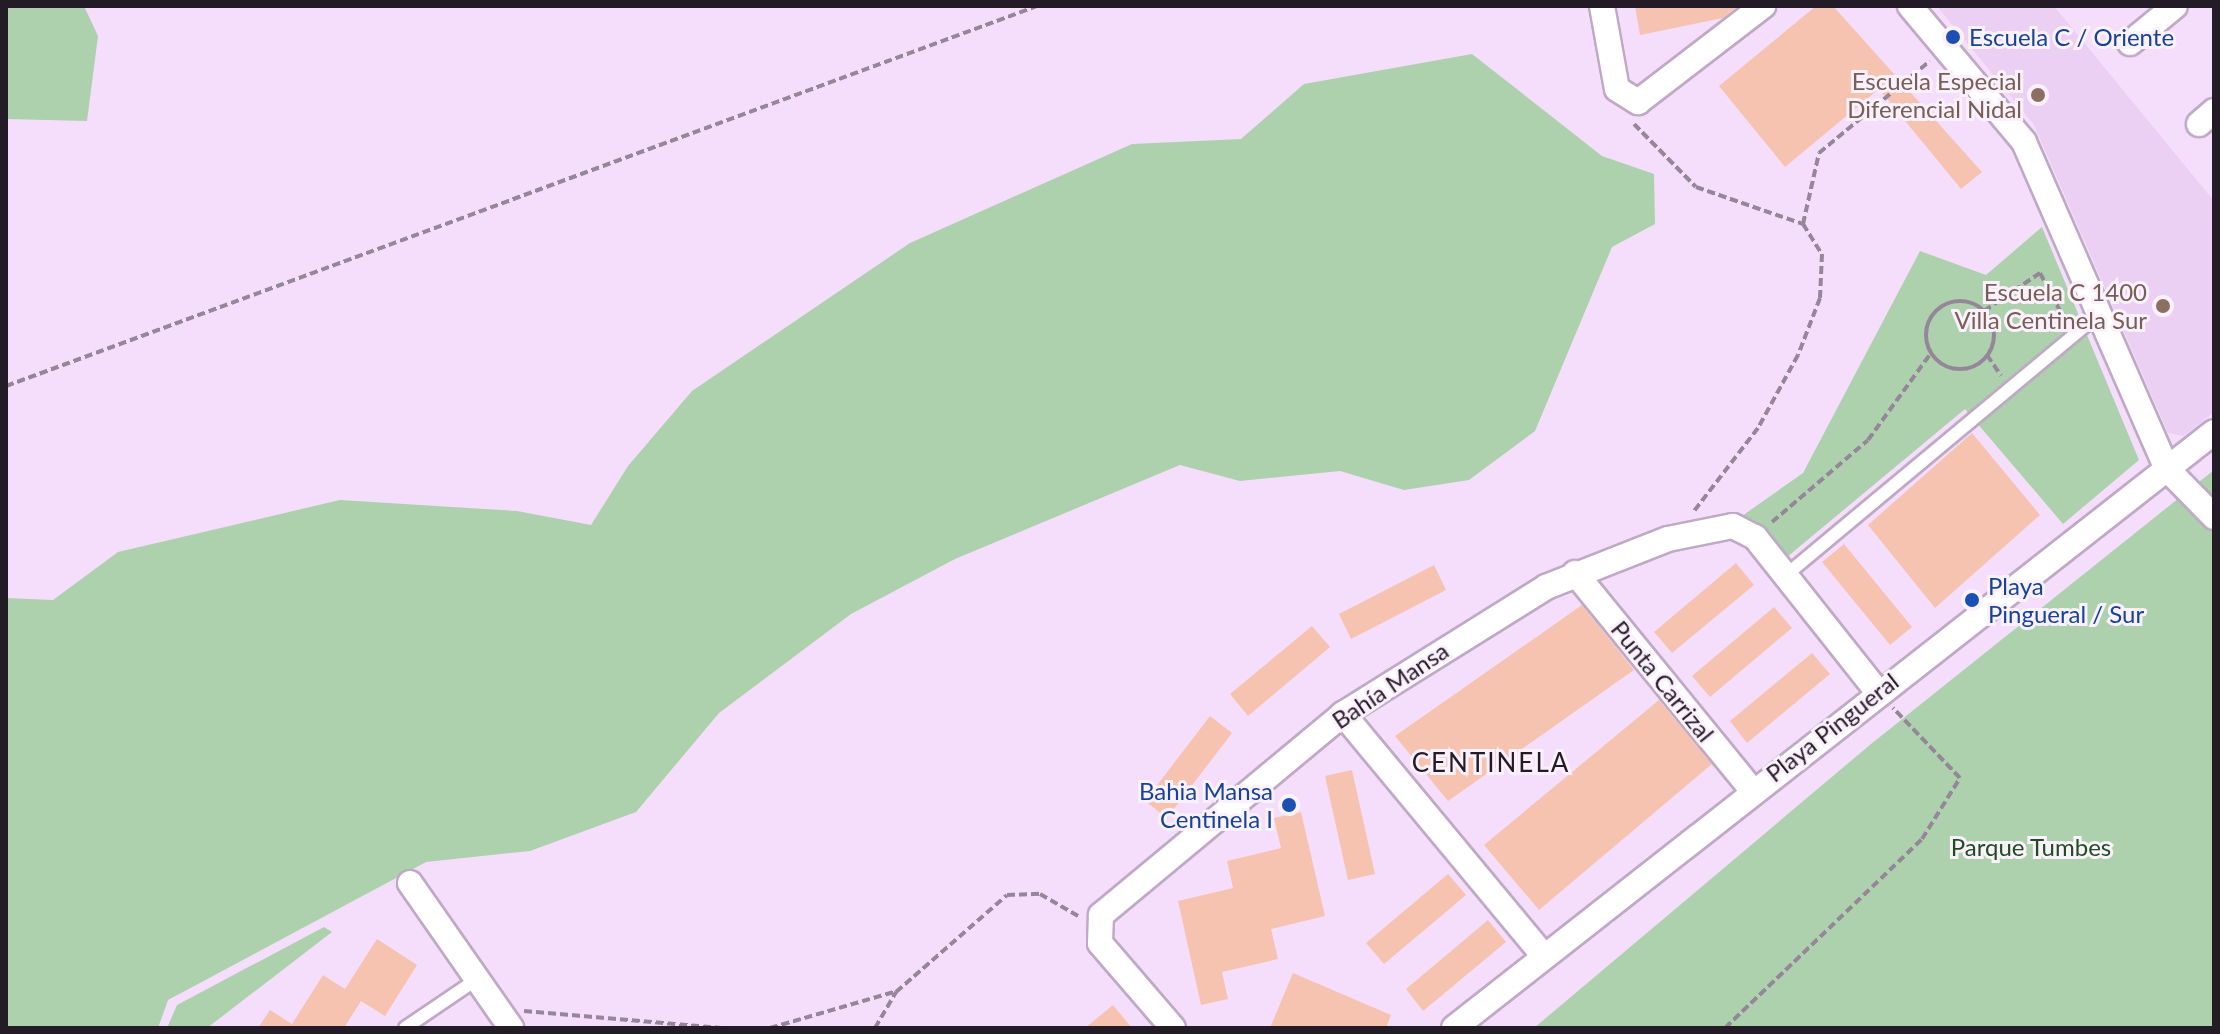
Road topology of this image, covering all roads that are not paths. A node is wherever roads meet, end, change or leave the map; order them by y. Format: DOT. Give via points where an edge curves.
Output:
graph roads {
  1 [pos="1602,6"];
  2 [pos="1763,6"];
  3 [pos="1910,6"];
  4 [pos="2175,6"];
  5 [pos="2130,43"];
  6 [pos="2099,314"];
  7 [pos="2214,432"];
  8 [pos="2167,469"];
  9 [pos="2214,517"];
  10 [pos="1575,573"];
  11 [pos="1786,575"];
  12 [pos="1878,692"];
  13 [pos="1343,714"];
  14 [pos="1752,790"];
  15 [pos="410,883"];
  16 [pos="1543,955"];
  17 [pos="477,979"];
  18 [pos="505,1019"];
  19 [pos="405,1028"];
  20 [pos="1173,1028"];
  21 [pos="1454,1028"];
  1 -- 2 [label="street" via="1617,89 1638,102"];
  3 -- 6 [label="street" via="2024,142"];
  4 -- 5 [label="street"];
  6 -- 8 [label="street"];
  6 -- 11 [label="lane"];
  7 -- 8 [label="street, Playa Pingueral"];
  8 -- 9 [label="street"];
  8 -- 12 [label="street, Playa Pingueral"];
  10 -- 11 [label="street, Bahía Mansa" via="1668,539 1744,531"];
  10 -- 13 [label="street, Bahía Mansa"];
  10 -- 14 [label="street, Punta Carrizal"];
  11 -- 12 [label="street"];
  12 -- 14 [label="street, Playa Pingueral"];
  13 -- 16 [label="street"];
  13 -- 20 [label="street, Bahía Mansa" via="1096,926 1100,943"];
  14 -- 16 [label="street, Playa Pingueral"];
  15 -- 17 [label="street"];
  16 -- 21 [label="street, Playa Pingueral"];
  17 -- 18 [label="street"];
  17 -- 19 [label="lane"];
}
